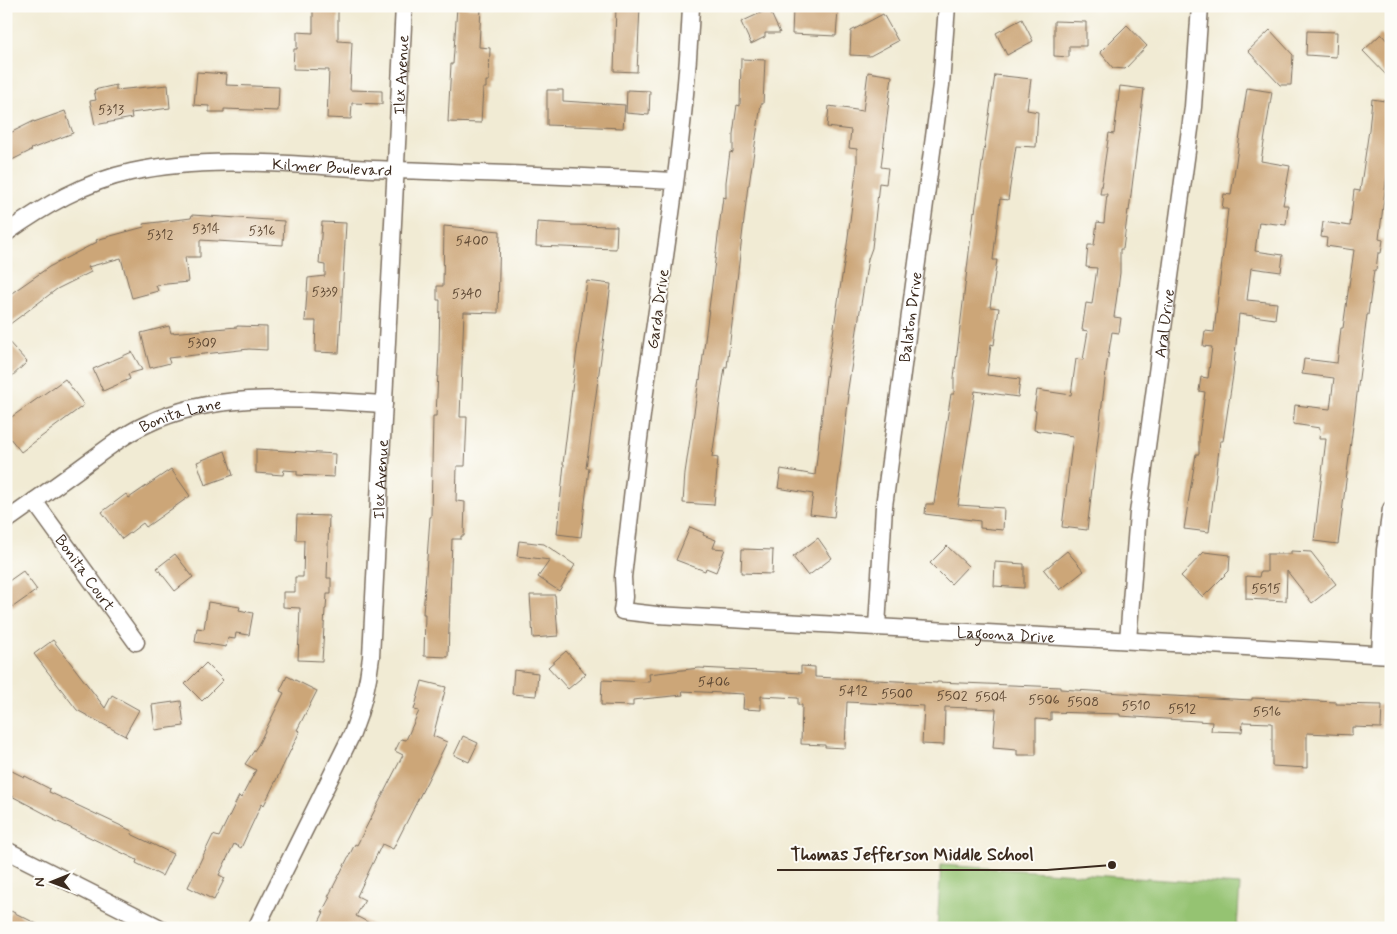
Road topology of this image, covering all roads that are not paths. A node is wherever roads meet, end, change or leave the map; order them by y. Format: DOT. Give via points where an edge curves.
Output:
graph roads {
  1 [pos="404,6"];
  2 [pos="691,6"];
  3 [pos="947,6"];
  4 [pos="1200,6"];
  5 [pos="396,170"];
  6 [pos="674,181"];
  7 [pos="6,233"];
  8 [pos="384,404"];
  9 [pos="34,501"];
  10 [pos="1391,509"];
  11 [pos="6,522"];
  12 [pos="622,611"];
  13 [pos="877,627"];
  14 [pos="1128,640"];
  15 [pos="136,642"];
  16 [pos="1386,654"];
  17 [pos="6,850"];
  18 [pos="160,928"];
  19 [pos="256,928"];
  1 -- 5 [label="street, Ilex Avenue"];
  2 -- 6 [label="street, Garda Drive" via="683,122"];
  3 -- 13 [label="street, Balaton Drive" via="941,85 884,506"];
  4 -- 14 [label="street, Aral Drive" via="1193,107 1138,513"];
  5 -- 6 [label="street, Kilmer Boulevard"];
  5 -- 7 [label="street, Kilmer Boulevard" via="233,163 190,164 131,172 98,182 46,206"];
  5 -- 8 [label="street, Ilex Avenue"];
  6 -- 12 [label="street, Garda Drive" via="643,404"];
  8 -- 9 [label="street, Bonita Lane" via="277,399 194,407 170,414 125,435"];
  8 -- 19 [label="street, Ilex Avenue" via="368,683 352,734"];
  9 -- 11 [label="street, Bonita Lane"];
  9 -- 15 [label="street, Bonita Court"];
  10 -- 16 [label="street" via="1385,550"];
  12 -- 13 [label="street, Lagoona Drive"];
  13 -- 14 [label="street, Lagoona Drive"];
  14 -- 16 [label="street, Lagoona Drive"];
  17 -- 18 [label="street"];
}
